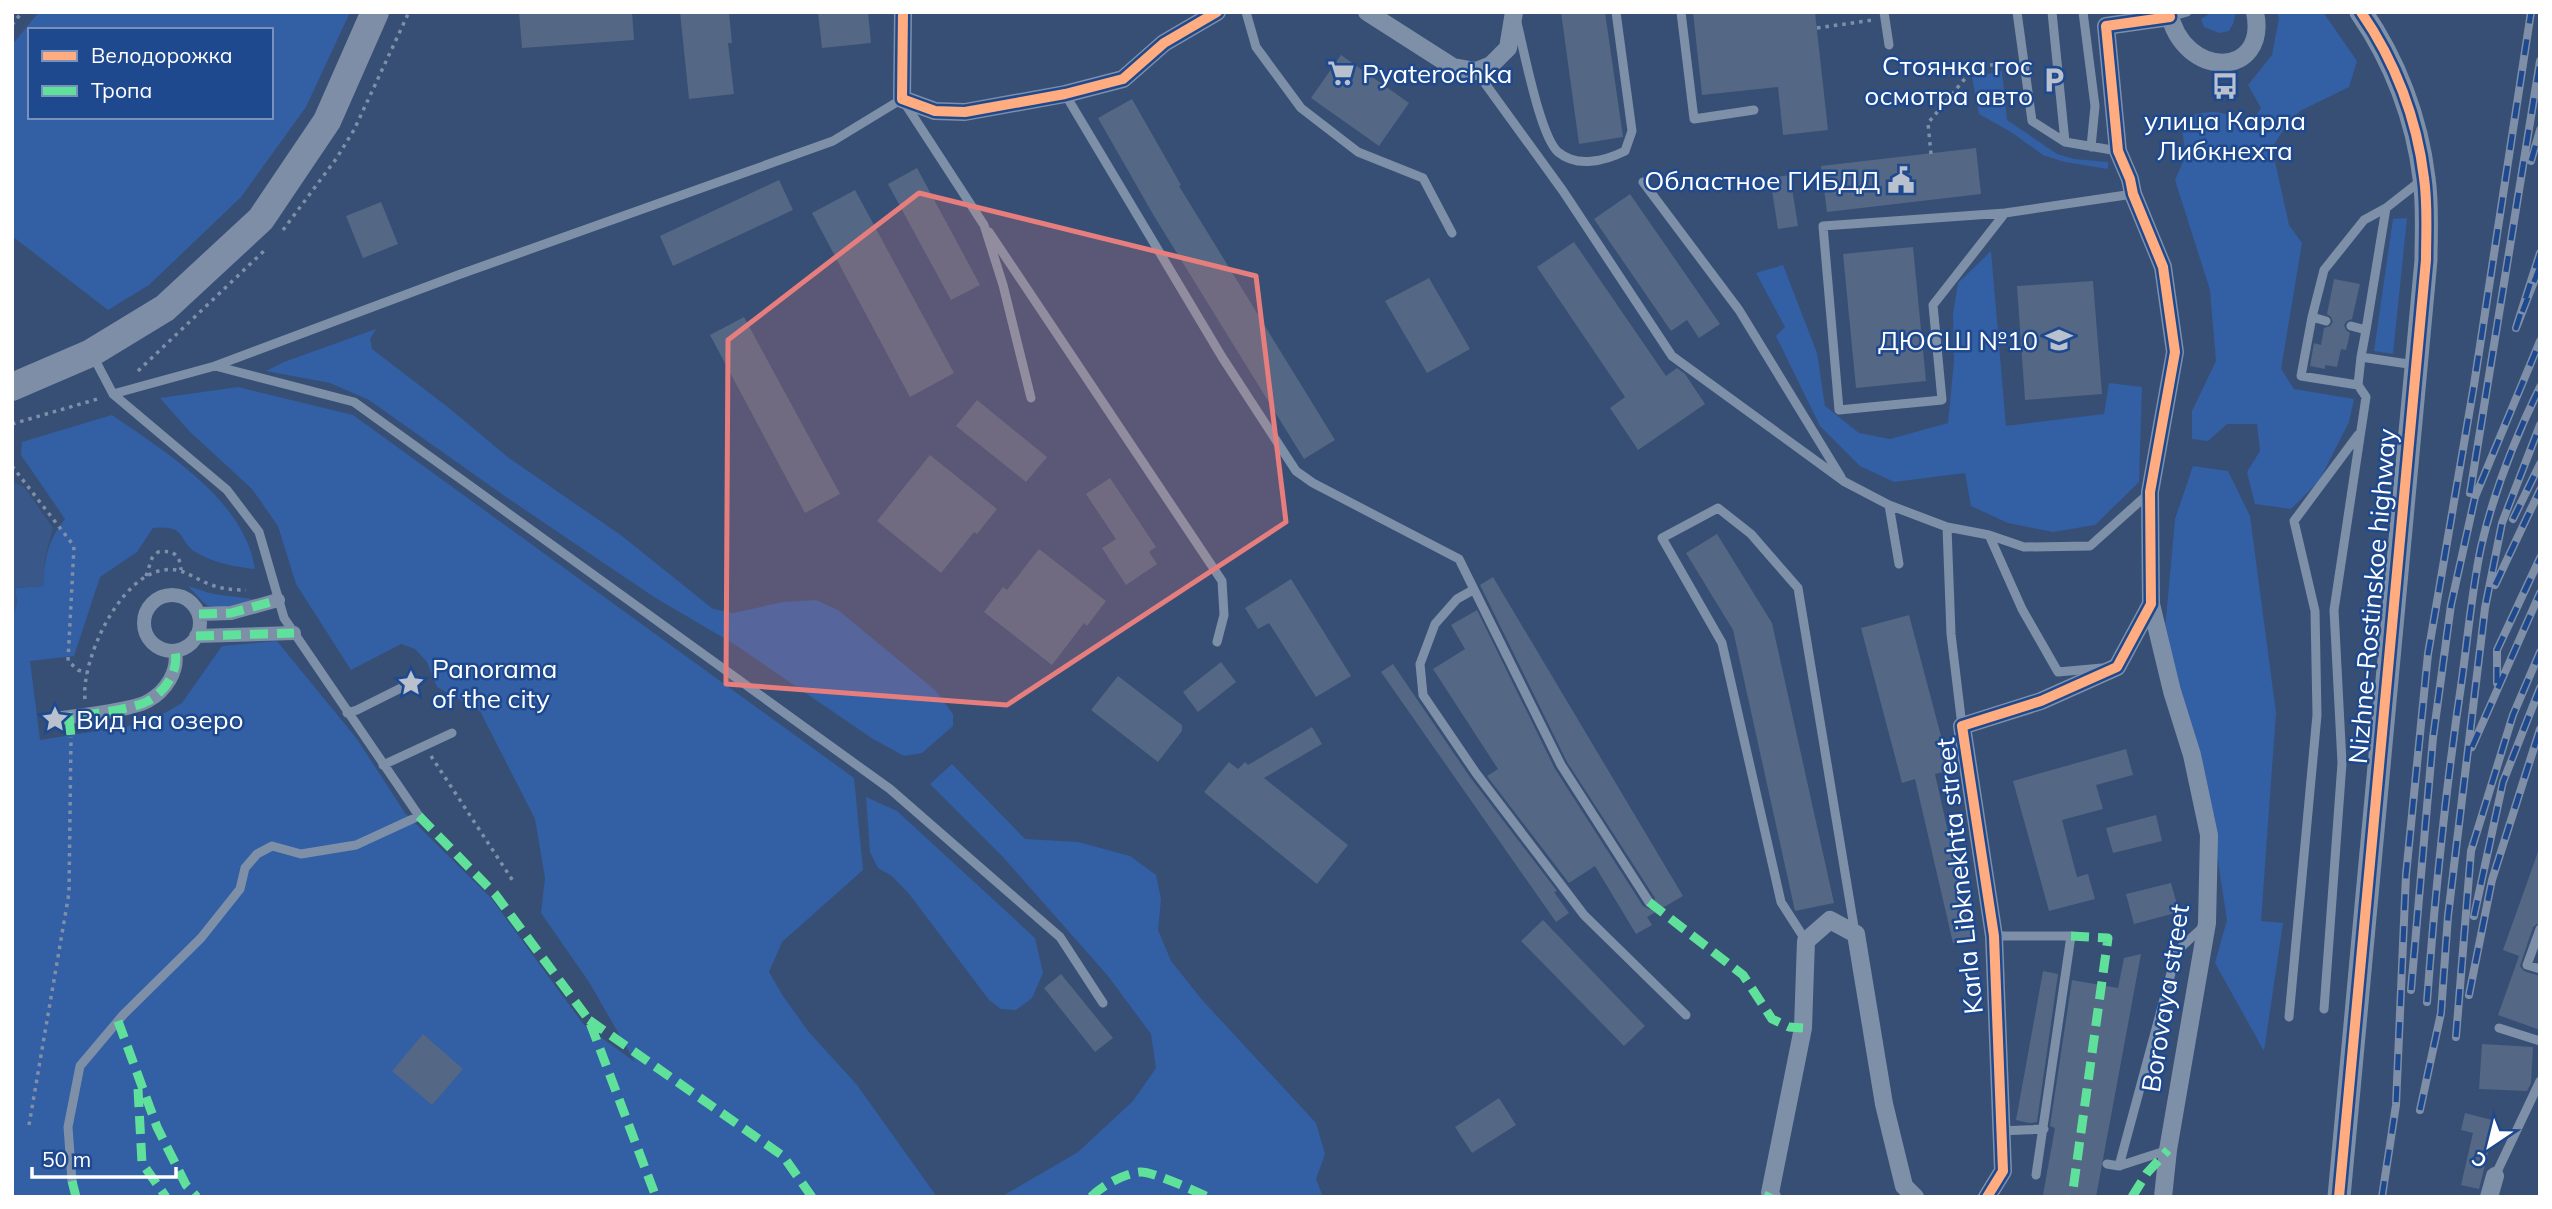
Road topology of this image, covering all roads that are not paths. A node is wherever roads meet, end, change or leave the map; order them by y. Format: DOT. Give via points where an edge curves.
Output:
graph roads {
  1 [pos="375,12"];
  2 [pos="903,12"];
  3 [pos="1217,12"];
  4 [pos="1246,12"];
  5 [pos="1367,12"];
  6 [pos="1616,12"];
  7 [pos="1681,12"];
  8 [pos="2017,12"];
  9 [pos="2052,12"];
  10 [pos="2083,12"];
  11 [pos="2255,12"];
  12 [pos="2361,12"];
  13 [pos="1515,14"];
  14 [pos="2176,14"];
  15 [pos="1885,15"];
  16 [pos="2105,19"];
  17 [pos="1889,45"];
  18 [pos="1476,71"];
  19 [pos="1065,94"];
  20 [pos="902,99"];
  21 [pos="1754,110"];
  22 [pos="2064,142"];
  23 [pos="2091,147"];
  24 [pos="2118,150"];
  25 [pos="2424,178"];
  26 [pos="1643,182"];
  27 [pos="2133,194"];
  28 [pos="2386,208"];
  29 [pos="2005,213"];
  30 [pos="985,225"];
  31 [pos="1452,233"];
  32 [pos="2312,317"];
  33 [pos="2326,320"];
  34 [pos="2351,326"];
  35 [pos="2366,330"];
  36 [pos="91,353"];
  37 [pos="2361,357"];
  38 [pos="2416,365"];
  39 [pos="215,366"];
  40 [pos="2358,385"];
  41 [pos="12,387"];
  42 [pos="113,394"];
  43 [pos="1031,398"];
  44 [pos="2360,433"];
  45 [pos="1845,482"];
  46 [pos="2150,492"];
  47 [pos="1889,505"];
  48 [pos="1947,527"];
  49 [pos="1989,536"];
  50 [pos="1899,564"];
  51 [pos="1473,590"];
  52 [pos="277,594"];
  53 [pos="2151,604"];
  54 [pos="199,614"];
  55 [pos="294,633"];
  56 [pos="196,636"];
  57 [pos="1217,642"];
  58 [pos="175,651"];
  59 [pos="2117,667"];
  60 [pos="411,682"];
  61 [pos="347,713"];
  62 [pos="55,719"];
  63 [pos="1962,726"];
  64 [pos="452,733"];
  65 [pos="383,765"];
  66 [pos="1649,902"];
  67 [pos="2207,923"];
  68 [pos="2540,929"];
  69 [pos="1856,934"];
  70 [pos="1994,936"];
  71 [pos="1806,941"];
  72 [pos="2540,969"];
  73 [pos="1103,1003"];
  74 [pos="2324,1009"];
  75 [pos="1686,1015"];
  76 [pos="2289,1017"];
  77 [pos="2499,1028"];
  78 [pos="2540,1041"];
  79 [pos="2540,1081"];
  80 [pos="2044,1129"];
  81 [pos="2001,1131"];
  82 [pos="2168,1150"];
  83 [pos="2107,1164"];
  84 [pos="2119,1166"];
  85 [pos="2036,1175"];
  86 [pos="2495,1176"];
  87 [pos="72,1181"];
  88 [pos="1772,1197"];
  89 [pos="1915,1197"];
  90 [pos="1987,1197"];
  91 [pos="2163,1197"];
  92 [pos="2339,1197"];
  93 [pos="2489,1197"];
  1 -- 36 [label="main road" via="327,121 261,219 165,307"];
  2 -- 20 [label="street"];
  3 -- 19 [label="street" via="1164,43 1123,79"];
  4 -- 31 [label="lane" via="1256,47 1301,108 1358,152 1423,178"];
  5 -- 18 [label="street" via="1453,67"];
  6 -- 13 [label="lane" via="1632,131 1625,151 1579,162 1558,152 1543,126"];
  7 -- 21 [label="lane" via="1694,119"];
  8 -- 22 [label="lane" via="2032,121"];
  9 -- 22 [label="lane"];
  10 -- 23 [label="lane" via="2095,106"];
  11 -- 14 [label="street" via="2255,37 2250,47 2229,64 2202,59 2190,50 2179,35"];
  12 -- 25 [label="street, Nizhne-Rostinskoe highway" via="2405,93"];
  13 -- 18 [label="street" via="1508,48 1491,65"];
  14 -- 16 [label="street"];
  15 -- 17 [label="lane"];
  16 -- 24 [label="street"];
  18 -- 45 [label="lane" via="1563,191 1672,356"];
  19 -- 20 [label="street" via="965,112 935,111"];
  19 -- 51 [label="lane" via="1222,357 1296,471 1458,559"];
  20 -- 30 [label="lane"];
  20 -- 39 [label="lane" via="833,141"];
  22 -- 23 [label="lane"];
  23 -- 24 [label="lane"];
  24 -- 27 [label="street"];
  25 -- 28 [label="lane"];
  25 -- 38 [label="street, Nizhne-Rostinskoe highway" via="2426,260"];
  26 -- 45 [label="lane" via="1739,310"];
  27 -- 29 [label="lane"];
  27 -- 46 [label="street" via="2164,267 2175,352"];
  28 -- 32 [label="lane" via="2364,220 2324,270"];
  28 -- 35 [label="lane"];
  29 -- 29 [label="lane" via="1823,226 1839,410 1942,400 1933,305"];
  30 -- 43 [label="lane"];
  30 -- 57 [label="lane" via="1222,582 1224,615"];
  32 -- 33 [label="lane"];
  32 -- 40 [label="lane" via="2301,376"];
  34 -- 35 [label="lane"];
  35 -- 37 [label="lane"];
  36 -- 41 [label="main road"];
  36 -- 42 [label="lane"];
  37 -- 38 [label="lane"];
  37 -- 40 [label="lane"];
  38 -- 92 [label="street, Nizhne-Rostinskoe highway"];
  39 -- 42 [label="lane"];
  39 -- 73 [label="lane" via="354,402 890,789 1060,937"];
  40 -- 44 [label="lane" via="2366,397"];
  42 -- 52 [label="lane" via="227,490 259,532"];
  44 -- 74 [label="lane" via="2334,610 2342,763"];
  44 -- 76 [label="lane" via="2294,521 2315,611 2316,715"];
  45 -- 47 [label="lane"];
  46 -- 49 [label="lane" via="2090,547 2024,547"];
  46 -- 53 [label="street"];
  47 -- 48 [label="lane"];
  47 -- 50 [label="lane"];
  48 -- 49 [label="lane"];
  48 -- 63 [label="lane" via="1951,634"];
  49 -- 59 [label="lane" via="2022,609 2058,672"];
  51 -- 66 [label="lane" via="1561,765"];
  51 -- 75 [label="lane" via="1457,599 1435,624 1420,664 1423,695 1584,915"];
  52 -- 54 [label="street" via="231,613"];
  52 -- 55 [label="lane"];
  53 -- 59 [label="street"];
  53 -- 67 [label="street, Borovaya street" via="2192,755 2208,835"];
  54 -- 56 [label="street"];
  54 -- 58 [label="street" via="178,595 157,598 149,606 144,616 147,638 155,646"];
  55 -- 56 [label="street"];
  55 -- 61 [label="lane"];
  56 -- 58 [label="street"];
  58 -- 62 [label="street" via="175,671 160,693 146,703"];
  59 -- 63 [label="street, Karla Libknekhta street" via="2041,701"];
  60 -- 61 [label="lane"];
  61 -- 65 [label="lane"];
  63 -- 70 [label="street, Karla Libknekhta street"];
  64 -- 65 [label="lane"];
  65 -- 87 [label="lane" via="419,816 356,845 301,854 272,846 257,854 245,868 240,889 201,938 123,1015 80,1066 68,1127"];
  67 -- 82 [label="street, Borovaya street"];
  67 -- 84 [label="lane" via="2177,951"];
  68 -- 72 [label="lane" via="2527,965"];
  69 -- 71 [label="street" via="1830,920"];
  69 -- 71 [label="lane" via="1798,588 1751,534 1718,508 1662,538 1722,643 1781,902"];
  69 -- 89 [label="street" via="1884,1104 1904,1186"];
  70 -- 80 [label="lane" via="2071,936"];
  70 -- 81 [label="street, Karla Libknekhta street"];
  71 -- 88 [label="street" via="1803,1028"];
  77 -- 78 [label="lane"];
  79 -- 86 [label="lane"];
  80 -- 81 [label="lane"];
  80 -- 85 [label="lane"];
  81 -- 90 [label="street, Karla Libknekhta street" via="2003,1171"];
  82 -- 84 [label="lane"];
  82 -- 91 [label="street, Borovaya street"];
  83 -- 84 [label="lane"];
  86 -- 93 [label="street"];
}
